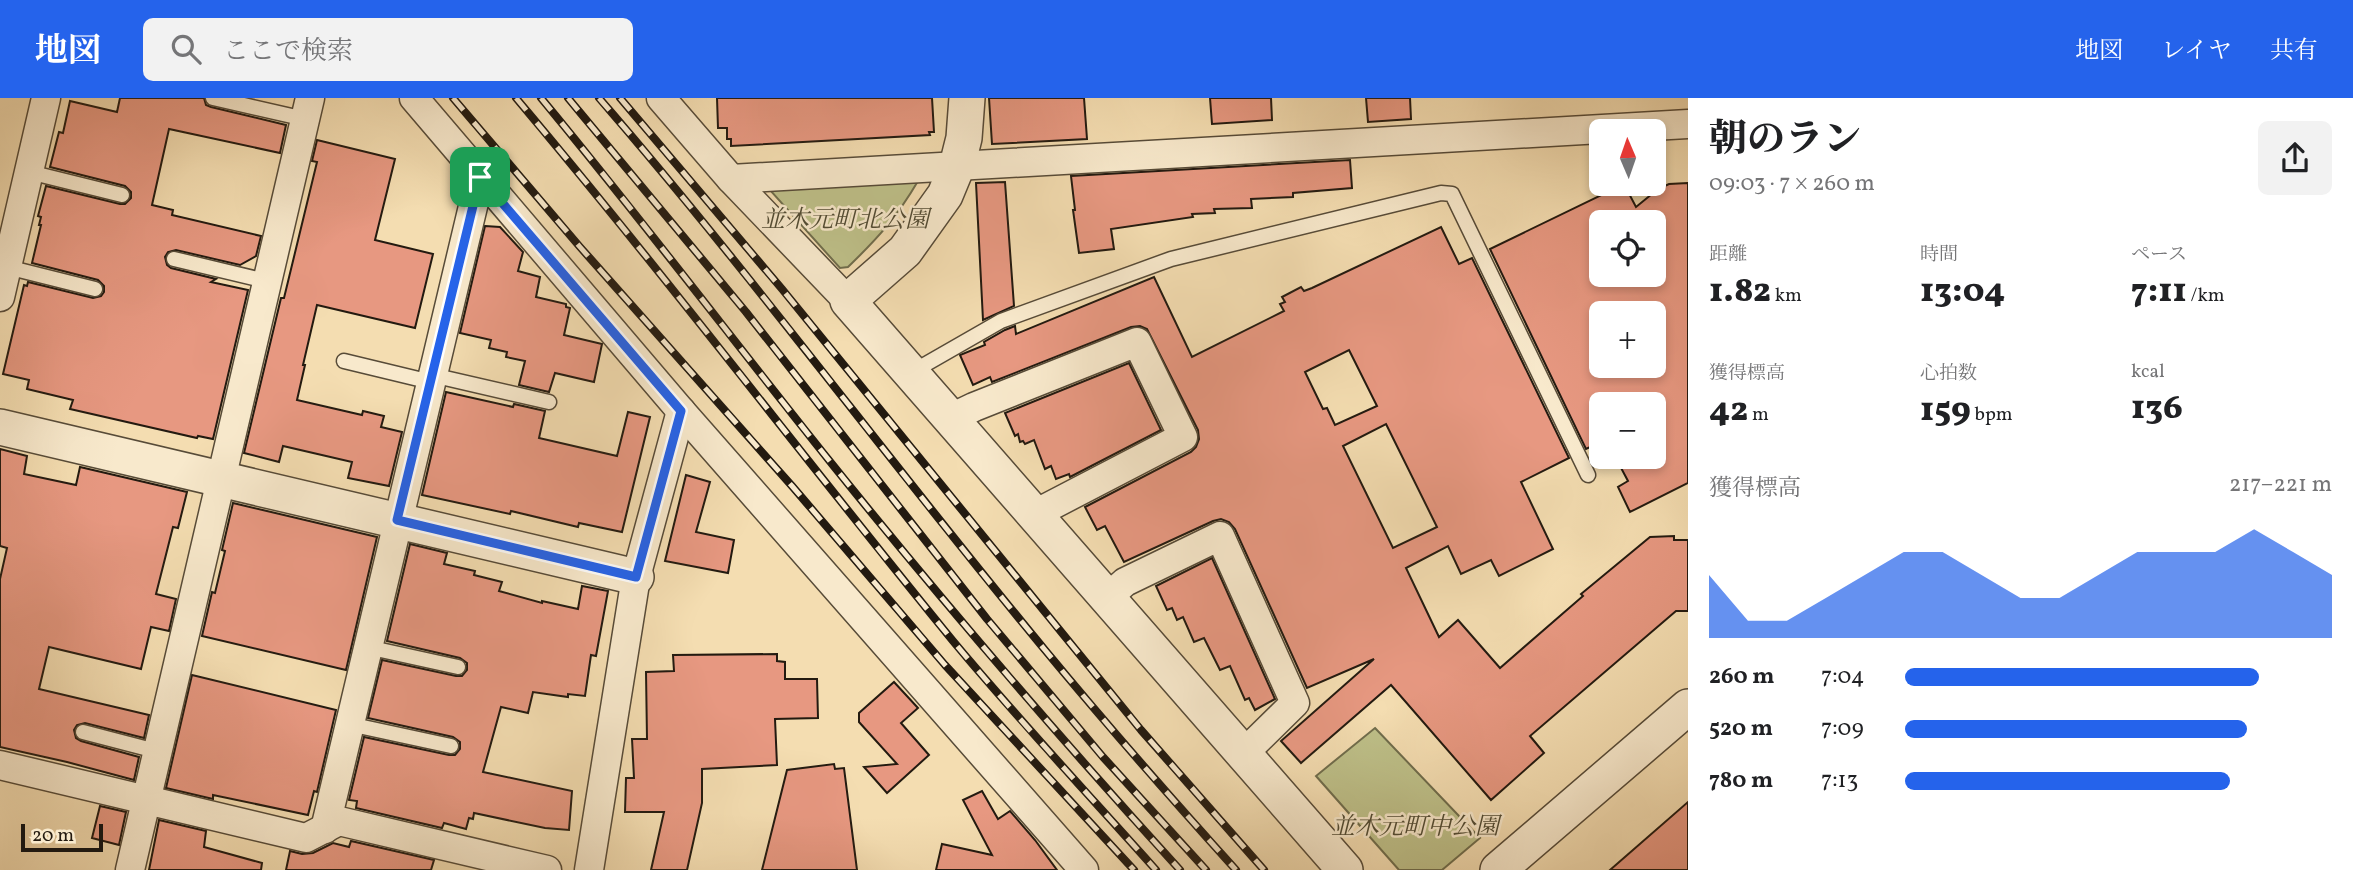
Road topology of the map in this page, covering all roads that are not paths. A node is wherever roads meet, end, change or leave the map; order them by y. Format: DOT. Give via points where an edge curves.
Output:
graph roads {
  1 [pos="46,98"];
  2 [pos="213,98"];
  3 [pos="414,98"];
  4 [pos="661,98"];
  5 [pos="967,98"];
  6 [pos="307,109"];
  7 [pos="1688,124"];
  8 [pos="957,166"];
  9 [pos="29,172"];
  10 [pos="480,177"];
  11 [pos="731,179"];
  12 [pos="122,195"];
  13 [pos="174,259"];
  14 [pos="7,267"];
  15 [pos="266,281"];
  16 [pos="95,289"];
  17 [pos="0,297"];
  18 [pos="848,301"];
  19 [pos="344,361"];
  20 [pos="911,373"];
  21 [pos="431,378"];
  22 [pos="549,402"];
  23 [pos="681,411"];
  24 [pos="951,418"];
  25 [pos="0,427"];
  26 [pos="1588,475"];
  27 [pos="219,479"];
  28 [pos="1035,514"];
  29 [pos="397,520"];
  30 [pos="636,577"];
  31 [pos="1107,598"];
  32 [pos="367,647"];
  33 [pos="458,667"];
  34 [pos="1688,707"];
  35 [pos="349,724"];
  36 [pos="83,733"];
  37 [pos="451,746"];
  38 [pos="156,751"];
  39 [pos="1243,754"];
  40 [pos="0,765"];
  41 [pos="145,799"];
  42 [pos="324,829"];
  43 [pos="130,870"];
  44 [pos="547,870"];
  45 [pos="589,870"];
  46 [pos="1084,870"];
  47 [pos="1345,870"];
  48 [pos="1499,870"];
  1 -- 9 [label="street"];
  2 -- 6 [label="lane"];
  3 -- 10 [label="street"];
  4 -- 11 [label="street"];
  5 -- 8 [label="street"];
  6 -- 15 [label="street"];
  7 -- 8 [label="street"];
  8 -- 11 [label="street"];
  8 -- 18 [label="street" via="945,195 905,251"];
  9 -- 12 [label="lane"];
  9 -- 14 [label="street"];
  10 -- 21 [label="street"];
  10 -- 23 [label="street"];
  11 -- 18 [label="street"];
  13 -- 15 [label="lane"];
  14 -- 16 [label="lane"];
  14 -- 17 [label="street"];
  15 -- 27 [label="street"];
  18 -- 20 [label="street"];
  19 -- 21 [label="lane"];
  20 -- 24 [label="street"];
  20 -- 26 [label="lane" via="1001,321 1171,259 1441,192 1452,194"];
  21 -- 22 [label="lane"];
  21 -- 29 [label="street"];
  23 -- 30 [label="street"];
  23 -- 46 [label="street"];
  24 -- 28 [label="street"];
  24 -- 28 [label="street" via="1137,342 1183,438"];
  25 -- 27 [label="street"];
  27 -- 29 [label="street"];
  27 -- 38 [label="street"];
  28 -- 31 [label="street"];
  29 -- 30 [label="street"];
  29 -- 32 [label="street"];
  30 -- 45 [label="street"];
  31 -- 39 [label="street"];
  31 -- 39 [label="street" via="1125,582 1220,536 1295,704"];
  32 -- 33 [label="lane"];
  32 -- 35 [label="street"];
  34 -- 48 [label="street"];
  35 -- 37 [label="lane"];
  35 -- 42 [label="street"];
  36 -- 38 [label="lane"];
  38 -- 41 [label="street"];
  39 -- 47 [label="street"];
  40 -- 41 [label="street"];
  41 -- 42 [label="street" via="306,838"];
  41 -- 43 [label="street"];
  42 -- 44 [label="street" via="339,821"];
}
